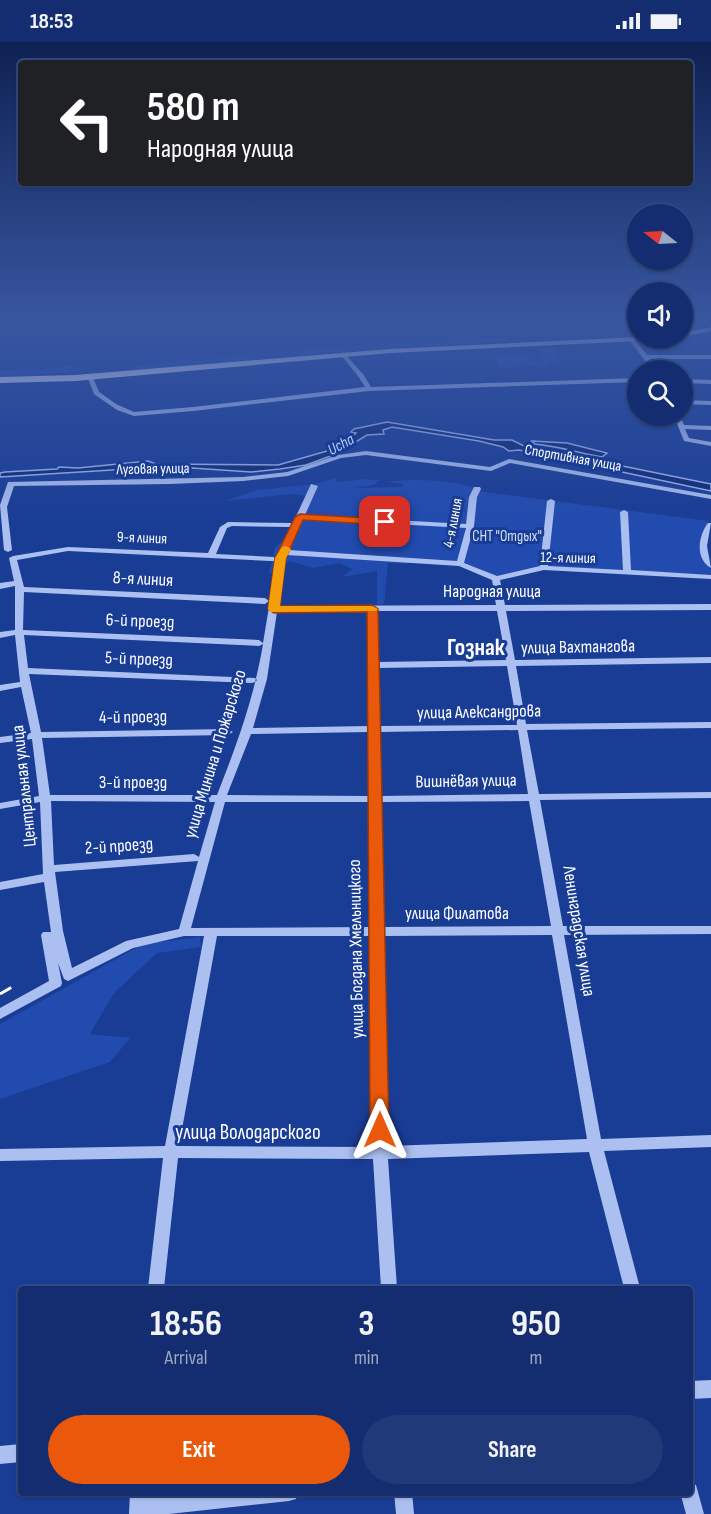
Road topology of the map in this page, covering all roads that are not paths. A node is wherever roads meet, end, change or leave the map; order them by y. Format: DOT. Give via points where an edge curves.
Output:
graph roads {
  1 [pos="93,389"];
  2 [pos="369,389"];
  3 [pos="378,389"];
  4 [pos="693,402"];
  5 [pos="711,403"];
  6 [pos="683,427"];
  7 [pos="711,428"];
  8 [pos="711,444"];
  9 [pos="359,453"];
  10 [pos="314,486"];
  11 [pos="477,489"];
  12 [pos="711,497"];
  13 [pos="551,501"];
  14 [pos="624,512"];
  15 [pos="300,517"];
  16 [pos="288,525"];
  17 [pos="711,525"];
  18 [pos="470,526"];
  19 [pos="285,552"];
  20 [pos="11,554"];
  21 [pos="212,554"];
  22 [pos="271,559"];
  23 [pos="460,564"];
  24 [pos="711,566"];
  25 [pos="544,568"];
  26 [pos="627,573"];
  27 [pos="711,577"];
  28 [pos="496,579"];
  29 [pos="0,586"];
  30 [pos="19,586"];
  31 [pos="265,601"];
  32 [pos="711,607"];
  33 [pos="501,608"];
  34 [pos="274,609"];
  35 [pos="372,609"];
  36 [pos="19,632"];
  37 [pos="0,635"];
  38 [pos="259,643"];
  39 [pos="711,660"];
  40 [pos="373,665"];
  41 [pos="511,665"];
  42 [pos="24,671"];
  43 [pos="252,680"];
  44 [pos="25,684"];
  45 [pos="0,688"];
  46 [pos="711,725"];
  47 [pos="521,728"];
  48 [pos="374,730"];
  49 [pos="247,731"];
  50 [pos="228,732"];
  51 [pos="38,735"];
  52 [pos="0,740"];
  53 [pos="711,795"];
  54 [pos="534,797"];
  55 [pos="45,798"];
  56 [pos="221,798"];
  57 [pos="374,799"];
  58 [pos="0,806"];
  59 [pos="194,858"];
  60 [pos="48,873"];
  61 [pos="0,886"];
  62 [pos="556,930"];
  63 [pos="711,930"];
  64 [pos="378,931"];
  65 [pos="184,932"];
  66 [pos="211,933"];
  67 [pos="47,936"];
  68 [pos="68,976"];
  69 [pos="0,1014"];
  70 [pos="711,1141"];
  71 [pos="595,1145"];
  72 [pos="171,1152"];
  73 [pos="380,1153"];
  74 [pos="0,1155"];
  75 [pos="156,1286"];
  76 [pos="389,1286"];
  77 [pos="631,1286"];
  78 [pos="711,1389"];
  79 [pos="693,1390"];
  80 [pos="18,1453"];
  81 [pos="0,1455"];
  82 [pos="243,1496"];
  83 [pos="403,1496"];
  84 [pos="689,1496"];
  85 [pos="138,1505"];
  86 [pos="405,1514"];
  87 [pos="695,1514"];
  1 -- 2 [label="street" via="120,410 134,414"];
  2 -- 3 [label="street"];
  4 -- 5 [label="street"];
  6 -- 7 [label="street"];
  6 -- 8 [label="street" via="686,440"];
  9 -- 12 [label="street, Спортивная улица" via="491,469 509,461 520,462"];
  9 -- 20 [label="street, Луговая улица" via="334,457 297,472 243,479 11,484 3,507"];
  10 -- 15 [label="street, улица Минина и Пожарского"];
  11 -- 18 [label="street, 4-я линия"];
  13 -- 25 [label="street"];
  14 -- 26 [label="street"];
  15 -- 18 [label="street"];
  15 -- 19 [label="street, улица Минина и Пожарского"];
  16 -- 21 [label="street" via="231,524 224,527"];
  17 -- 24 [label="street" via="706,529 703,552"];
  18 -- 23 [label="street, 4-я линия"];
  19 -- 23 [label="street"];
  19 -- 34 [label="street, улица Минина и Пожарского" via="280,558"];
  20 -- 21 [label="street, 9-я линия" via="68,549"];
  20 -- 30 [label="street, Центральная улица"];
  21 -- 22 [label="street, 9-я линия"];
  23 -- 28 [label="street"];
  25 -- 26 [label="street, 12-я линия"];
  25 -- 28 [label="street, 12-я линия"];
  26 -- 27 [label="street, 12-я линия"];
  28 -- 33 [label="street, Ленинградская улица"];
  29 -- 30 [label="street, 8-я линия"];
  30 -- 31 [label="street, 8-я линия"];
  30 -- 36 [label="street, Центральная улица"];
  32 -- 33 [label="street, Народная улица"];
  33 -- 35 [label="street, Народная улица"];
  33 -- 41 [label="street, Ленинградская улица"];
  34 -- 35 [label="street, Народная улица"];
  34 -- 49 [label="street, улица Минина и Пожарского" via="262,679"];
  35 -- 40 [label="street, улица Богдана Хмельницкого"];
  36 -- 37 [label="street, 6-й проезд"];
  36 -- 38 [label="street, 6-й проезд"];
  36 -- 42 [label="street, Центральная улица"];
  39 -- 41 [label="street, улица Вахтангова"];
  40 -- 41 [label="street, улица Вахтангова"];
  40 -- 48 [label="street, улица Богдана Хмельницкого"];
  41 -- 47 [label="street, Ленинградская улица"];
  42 -- 43 [label="street, 5-й проезд"];
  42 -- 44 [label="street, Центральная улица"];
  44 -- 45 [label="street"];
  44 -- 51 [label="street, Центральная улица"];
  46 -- 47 [label="street, улица Александрова"];
  47 -- 48 [label="street, улица Александрова"];
  47 -- 54 [label="street, Ленинградская улица"];
  48 -- 49 [label="street, улица Александрова"];
  48 -- 57 [label="street, улица Богдана Хмельницкого"];
  49 -- 56 [label="street, улица Минина и Пожарского"];
  50 -- 51 [label="street, 4-й проезд"];
  51 -- 52 [label="street, 4-й проезд"];
  51 -- 55 [label="street, Центральная улица"];
  53 -- 54 [label="street, Вишнёвая улица"];
  54 -- 57 [label="street, Вишнёвая улица"];
  54 -- 62 [label="street, Ленинградская улица"];
  55 -- 56 [label="street, 3-й проезд"];
  55 -- 58 [label="street, 3-й проезд"];
  55 -- 60 [label="street, Центральная улица"];
  56 -- 57 [label="street, Вишнёвая улица"];
  56 -- 65 [label="street, улица Минина и Пожарского"];
  57 -- 64 [label="street, улица Богдана Хмельницкого"];
  59 -- 60 [label="street, 2-й проезд"];
  60 -- 61 [label="street, 2-й проезд"];
  60 -- 68 [label="street, Центральная улица"];
  62 -- 63 [label="street, улица Филатова"];
  62 -- 64 [label="street, улица Филатова"];
  62 -- 71 [label="street, Ленинградская улица"];
  64 -- 66 [label="street, улица Филатова"];
  64 -- 73 [label="street, улица Богдана Хмельницкого"];
  65 -- 66 [label="street, улица Филатова"];
  65 -- 68 [label="street, улица Филатова" via="130,944"];
  66 -- 72 [label="street"];
  67 -- 69 [label="street" via="56,984"];
  70 -- 71 [label="street, улица Володарского"];
  71 -- 73 [label="street, улица Володарского"];
  71 -- 77 [label="street, Ленинградская улица"];
  72 -- 73 [label="street, улица Володарского"];
  72 -- 74 [label="street, улица Володарского"];
  72 -- 75 [label="street"];
  73 -- 76 [label="street, улица Богдана Хмельницкого"];
  78 -- 79 [label="street"];
  80 -- 81 [label="street"];
  82 -- 85 [label="street"];
  83 -- 86 [label="street"];
  84 -- 87 [label="street"];
}
